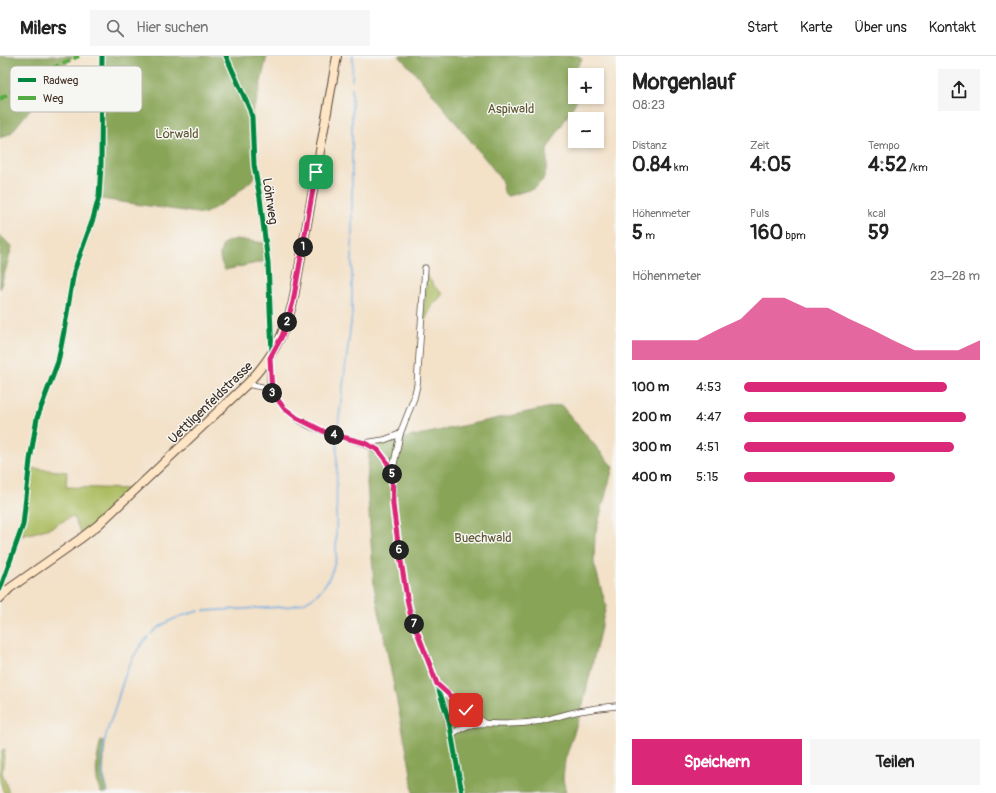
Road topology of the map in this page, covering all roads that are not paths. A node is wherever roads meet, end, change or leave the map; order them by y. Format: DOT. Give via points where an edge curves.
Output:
graph roads {
  1 [pos="102,56"];
  2 [pos="226,56"];
  3 [pos="337,56"];
  4 [pos="102,66"];
  5 [pos="101,112"];
  6 [pos="425,268"];
  7 [pos="271,356"];
  8 [pos="247,384"];
  9 [pos="272,392"];
  10 [pos="400,434"];
  11 [pos="365,443"];
  12 [pos="392,474"];
  13 [pos="4,578"];
  14 [pos="13,586"];
  15 [pos="0,589"];
  16 [pos="0,598"];
  17 [pos="437,684"];
  18 [pos="616,706"];
  19 [pos="484,723"];
  20 [pos="452,734"];
  21 [pos="462,793"];
  1 -- 4 [label="street"];
  2 -- 7 [label="street, Löhrweg" via="252,117 254,165 268,264"];
  3 -- 7 [label="main road, Uettligenfeldstrasse" via="293,302 286,325"];
  5 -- 13 [label="street" via="99,197 74,271 58,362 37,418 23,525"];
  6 -- 10 [label="street" via="417,385"];
  7 -- 8 [label="main road, Uettligenfeldstrasse"];
  7 -- 9 [label="street, Löhrweg"];
  8 -- 9 [label="street"];
  8 -- 14 [label="main road, Uettligenfeldstrasse" via="98,525"];
  9 -- 11 [label="street" via="291,414 314,427"];
  10 -- 11 [label="street"];
  10 -- 12 [label="street"];
  11 -- 12 [label="street" via="381,454"];
  12 -- 17 [label="street" via="394,514 407,598"];
  13 -- 14 [label="street"];
  13 -- 15 [label="street"];
  14 -- 16 [label="main road, Uettligenfeldstrasse"];
  17 -- 19 [label="street"];
  17 -- 20 [label="street"];
  18 -- 19 [label="street" via="525,723"];
  19 -- 20 [label="street" via="465,726"];
  20 -- 21 [label="street"];
}
